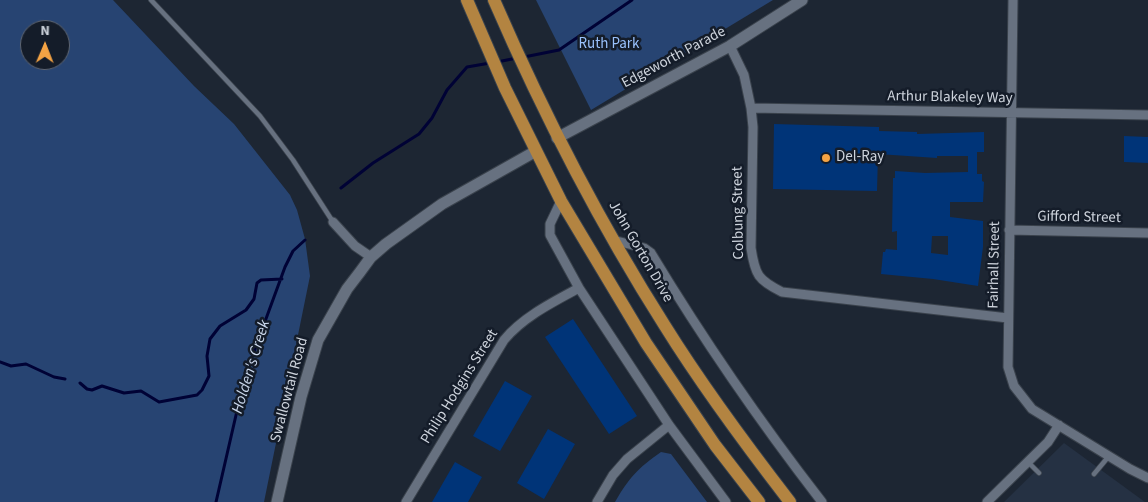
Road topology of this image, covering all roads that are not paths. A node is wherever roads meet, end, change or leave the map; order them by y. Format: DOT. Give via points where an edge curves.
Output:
graph roads {
  1 [pos="151,0"];
  2 [pos="467,0"];
  3 [pos="494,0"];
  4 [pos="802,0"];
  5 [pos="1013,0"];
  6 [pos="730,46"];
  7 [pos="751,108"];
  8 [pos="1011,113"];
  9 [pos="1148,115"];
  10 [pos="557,138"];
  11 [pos="536,151"];
  12 [pos="561,200"];
  13 [pos="333,222"];
  14 [pos="1009,230"];
  15 [pos="1148,233"];
  16 [pos="613,240"];
  17 [pos="371,257"];
  18 [pos="579,288"];
  19 [pos="1008,318"];
  20 [pos="669,425"];
  21 [pos="1059,426"];
  22 [pos="1109,456"];
  23 [pos="1028,462"];
  24 [pos="1130,469"];
  25 [pos="1038,473"];
  26 [pos="1094,474"];
  27 [pos="1148,478"];
  28 [pos="1148,485"];
  29 [pos="277,502"];
  30 [pos="406,502"];
  31 [pos="597,502"];
  32 [pos="726,502"];
  33 [pos="759,502"];
  34 [pos="790,502"];
  35 [pos="822,502"];
  36 [pos="987,502"];
  1 -- 13 [label="lane" via="260,116"];
  2 -- 11 [label="main road"];
  3 -- 10 [label="main road, John Gorton Drive"];
  4 -- 6 [label="street, Edgeworth Parade"];
  5 -- 8 [label="street, Fairhall Street"];
  6 -- 7 [label="street, Colbung Street" via="744,75"];
  6 -- 10 [label="street, Edgeworth Parade"];
  7 -- 8 [label="street, Arthur Blakeley Way"];
  7 -- 19 [label="street, Colbung Street" via="751,248 754,268 764,283 782,292"];
  8 -- 9 [label="street, Arthur Blakeley Way"];
  8 -- 14 [label="street, Fairhall Street"];
  10 -- 16 [label="main road, John Gorton Drive"];
  11 -- 12 [label="main road"];
  11 -- 17 [label="street, Swallowtail Road" via="442,204"];
  12 -- 18 [label="street" via="550,224 550,235"];
  12 -- 33 [label="main road" via="646,344"];
  13 -- 17 [label="street" via="355,246"];
  14 -- 15 [label="street, Gifford Street"];
  14 -- 19 [label="street, Fairhall Street"];
  16 -- 34 [label="main road, John Gorton Drive" via="699,378"];
  16 -- 35 [label="street" via="651,253 714,354"];
  17 -- 29 [label="street, Swallowtail Road" via="347,289 318,340"];
  18 -- 20 [label="street"];
  18 -- 30 [label="street, Philip Hodgins Street" via="512,330"];
  19 -- 21 [label="street, Fairhall Street" via="1008,366 1014,386 1032,409"];
  20 -- 31 [label="street" via="627,459"];
  20 -- 32 [label="street"];
  21 -- 22 [label="street, Fairhall Street"];
  21 -- 23 [label="street"];
  22 -- 24 [label="street, Fairhall Street"];
  22 -- 26 [label="lane"];
  23 -- 25 [label="lane"];
  23 -- 36 [label="street"];
  24 -- 27 [label="street, Fairhall Street"];
  24 -- 28 [label="street, Fairhall Street"];
}
